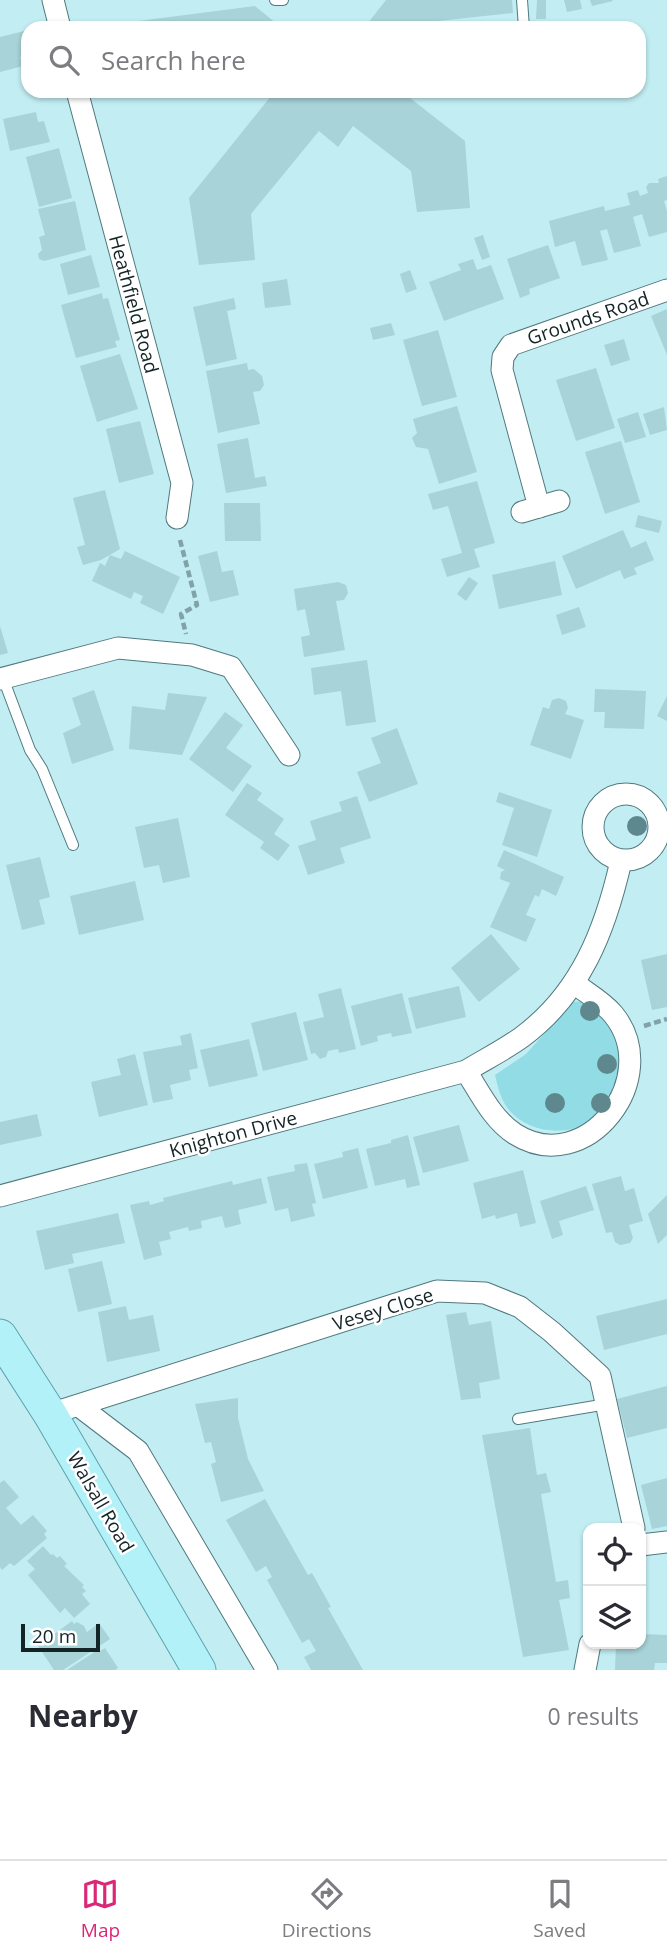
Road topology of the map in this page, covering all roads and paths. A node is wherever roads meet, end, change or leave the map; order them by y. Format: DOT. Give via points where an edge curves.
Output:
graph roads {
  1 [pos="53,0"];
  2 [pos="275,0"];
  3 [pos="284,0"];
  4 [pos="522,0"];
  5 [pos="58,21"];
  6 [pos="524,21"];
  7 [pos="79,98"];
  8 [pos="667,290"];
  9 [pos="540,507"];
  10 [pos="177,518"];
  11 [pos="192,654"];
  12 [pos="1,679"];
  13 [pos="289,755"];
  14 [pos="73,845"];
  15 [pos="621,861"];
  16 [pos="575,984"];
  17 [pos="466,1071"];
  18 [pos="0,1196"];
  19 [pos="0,1336"];
  20 [pos="607,1404"];
  21 [pos="64,1410"];
  22 [pos="518,1419"];
  23 [pos="633,1523"];
  24 [pos="667,1542"];
  25 [pos="646,1544"];
  26 [pos="589,1649"];
  27 [pos="199,1670"];
  28 [pos="267,1670"];
  29 [pos="584,1670"];
  1 -- 5 [label="street"];
  2 -- 3 [label="lane"];
  4 -- 6 [label="lane"];
  7 -- 10 [label="street, Heathfield Road" via="182,483"];
  8 -- 9 [label="street, Grounds Road" via="511,345 503,358 502,370"];
  10 -- 11 [label="path" via="197,605 181,614"];
  11 -- 12 [label="street" via="118,648"];
  11 -- 13 [label="street" via="231,667"];
  12 -- 14 [label="lane"];
  15 -- 16 [label="street, Knighton Drive" via="599,937"];
  16 -- 17 [label="street, Knighton Drive" via="522,1037"];
  16 -- 17 [label="street" via="613,1014 630,1058 628,1082 616,1108 598,1127 577,1141 550,1146 529,1142 490,1110"];
  17 -- 18 [label="street, Knighton Drive"];
  19 -- 21 [label="main road, Walsall Road"];
  20 -- 21 [label="street, Vesey Close" via="600,1376 520,1307 485,1293 437,1291"];
  20 -- 22 [label="lane"];
  20 -- 23 [label="street, Vesey Close"];
  21 -- 27 [label="main road, Walsall Road"];
  21 -- 28 [label="street" via="138,1451"];
  24 -- 25 [label="street"];
  26 -- 29 [label="street"];
}
